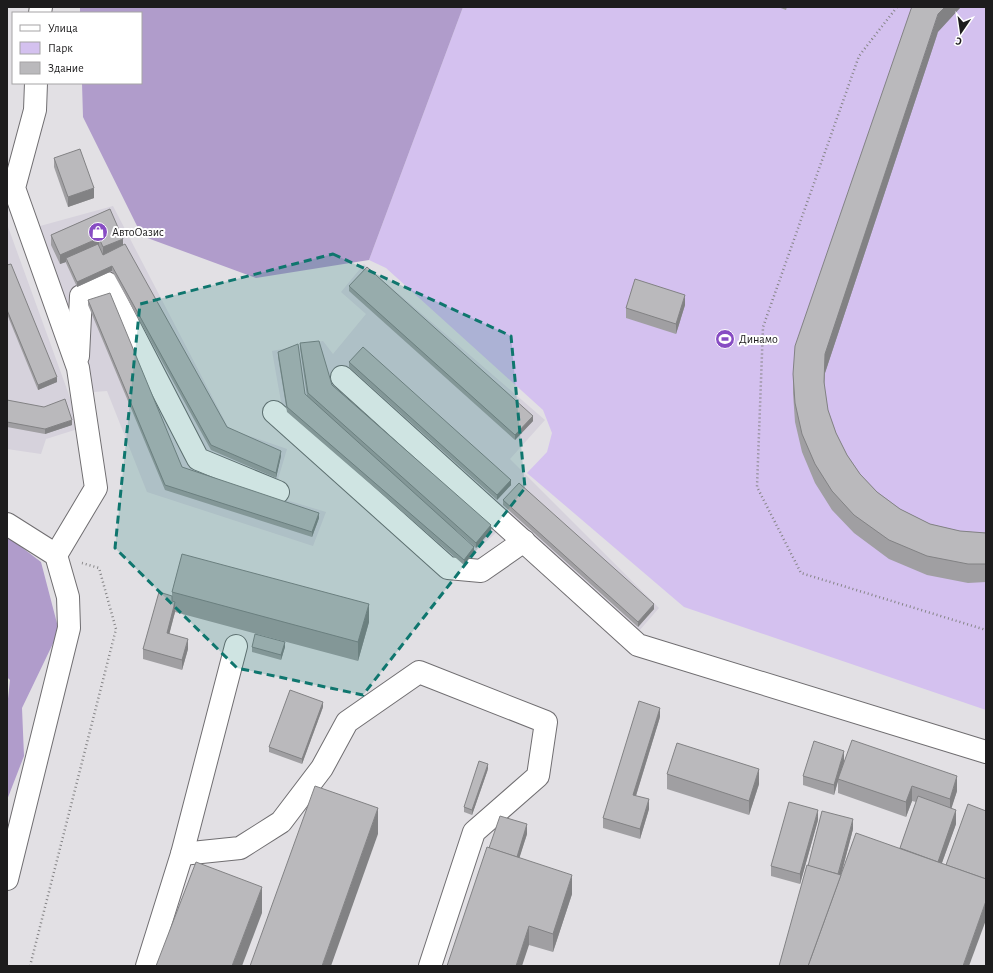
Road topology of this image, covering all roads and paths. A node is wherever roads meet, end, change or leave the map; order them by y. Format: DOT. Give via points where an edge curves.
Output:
graph roads {
  1 [pos="898,7"];
  2 [pos="36,84"];
  3 [pos="11,185"];
  4 [pos="78,368"];
  5 [pos="342,377"];
  6 [pos="274,412"];
  7 [pos="278,492"];
  8 [pos="7,524"];
  9 [pos="524,542"];
  10 [pos="56,555"];
  11 [pos="986,630"];
  12 [pos="236,646"];
  13 [pos="986,752"];
  14 [pos="182,854"];
  15 [pos="7,879"];
  16 [pos="30,966"];
  17 [pos="147,966"];
  18 [pos="430,966"];
  1 -- 11 [label="path" via="859,56 763,327 757,487 801,574"];
  2 -- 3 [label="street" via="34,110"];
  3 -- 4 [label="street"];
  4 -- 7 [label="street" via="82,296 107,282 198,459"];
  4 -- 10 [label="street" via="96,488"];
  5 -- 9 [label="street"];
  6 -- 9 [label="street" via="448,568 481,571"];
  8 -- 10 [label="street"];
  9 -- 13 [label="street" via="638,645"];
  10 -- 15 [label="street" via="68,597 69,628"];
  10 -- 16 [label="path" via="99,568 116,629"];
  12 -- 14 [label="street"];
  14 -- 17 [label="street"];
  14 -- 18 [label="street" via="240,848 281,822 322,768 347,722 419,672 546,722 538,776 474,832"];
}
